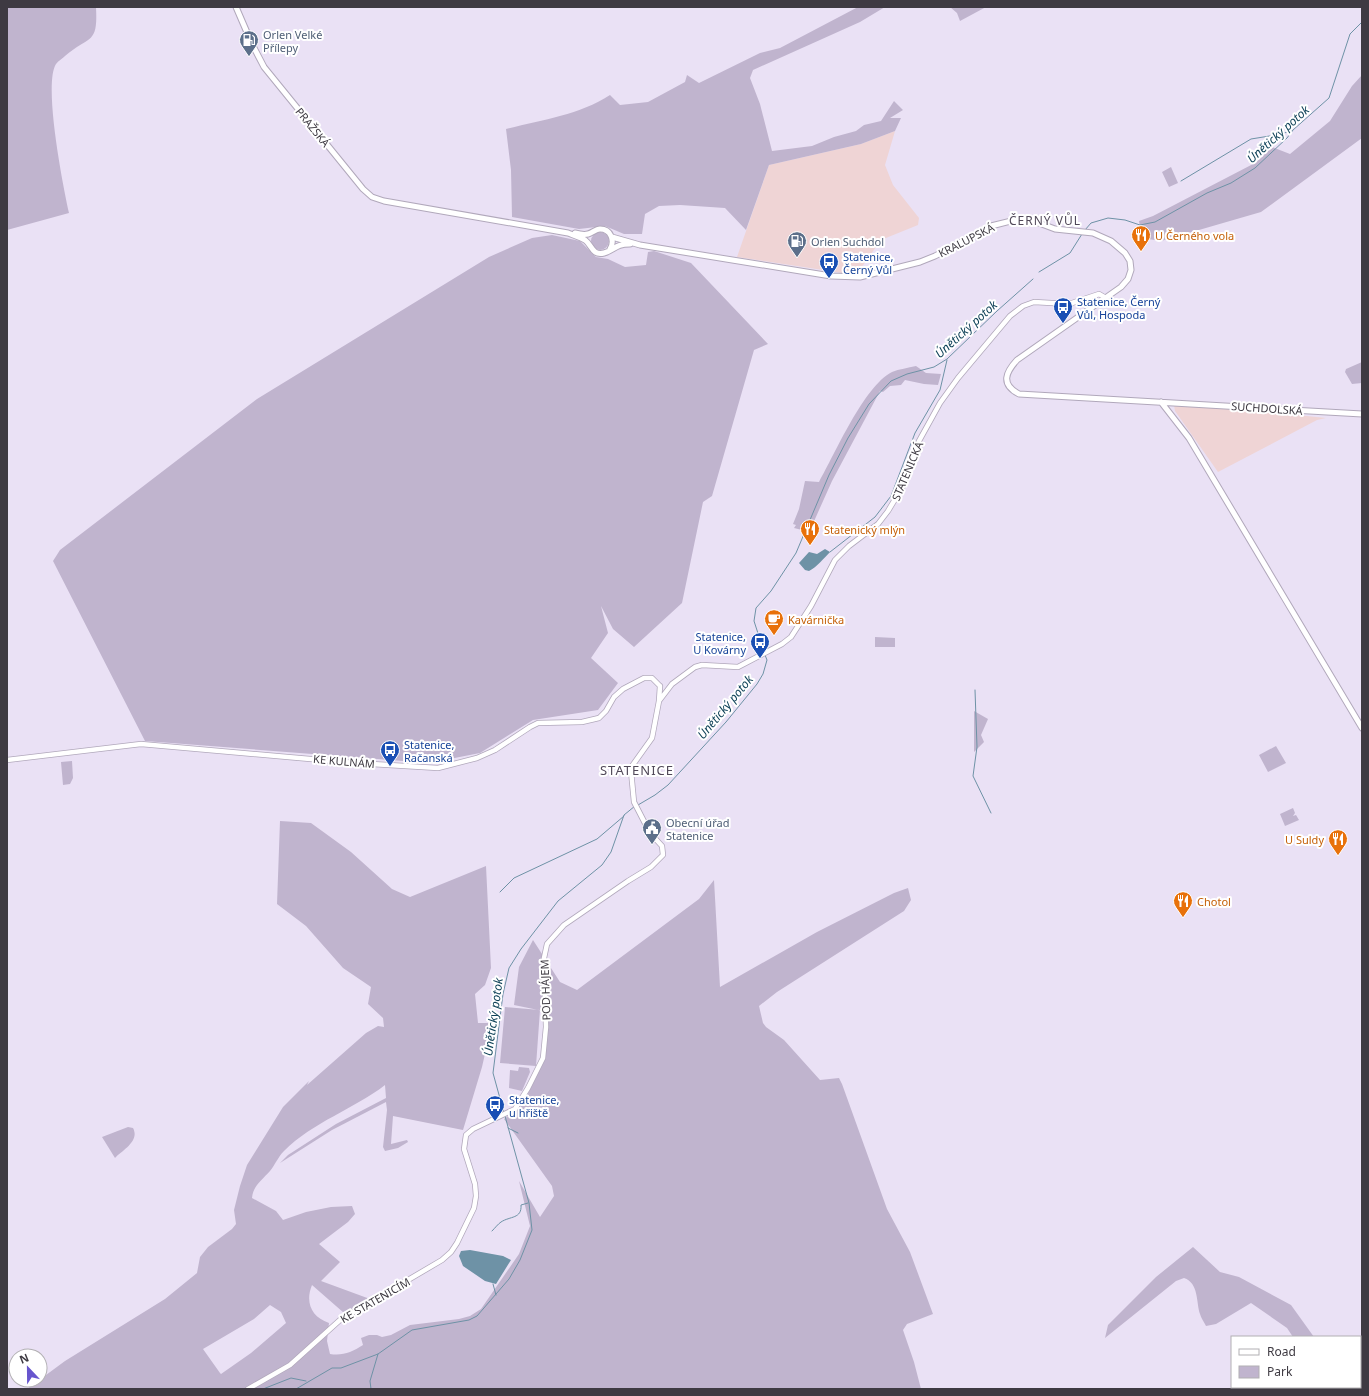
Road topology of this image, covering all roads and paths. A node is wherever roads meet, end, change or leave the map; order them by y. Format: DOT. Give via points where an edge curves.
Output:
graph roads {
  1 [pos="236,7"];
  2 [pos="592,232"];
  3 [pos="568,233"];
  4 [pos="612,237"];
  5 [pos="588,244"];
  6 [pos="640,245"];
  7 [pos="610,250"];
  8 [pos="1106,298"];
  9 [pos="1161,402"];
  10 [pos="1172,402"];
  11 [pos="1362,414"];
  12 [pos="672,684"];
  13 [pos="660,686"];
  14 [pos="659,701"];
  15 [pos="1362,728"];
  16 [pos="7,760"];
  17 [pos="662,848"];
  18 [pos="446,1256"];
  19 [pos="248,1389"];
  1 -- 3 [label="main road, PRAŽSKÁ" via="264,67 363,189 380,200"];
  2 -- 3 [label="main road"];
  2 -- 4 [label="main road" via="603,230"];
  2 -- 5 [label="main road"];
  3 -- 5 [label="main road" via="586,240"];
  4 -- 6 [label="main road, KRALUPSKÁ"];
  4 -- 7 [label="main road"];
  5 -- 7 [label="main road" via="597,253"];
  6 -- 7 [label="main road" via="620,245"];
  6 -- 8 [label="main road, KRALUPSKÁ" via="854,278 928,259 991,226 1012,220 1026,220 1055,229 1093,234 1106,238 1118,246 1131,264 1129,275 1126,281"];
  8 -- 9 [label="main road, KRALUPSKÁ" via="1018,360 1009,369 1006,377 1008,385 1019,394"];
  8 -- 12 [label="street, STATENICKÁ" via="1099,294 1069,304 1034,302 1023,306 1005,321 940,403 919,441 903,486 888,511 878,524 848,546 835,560 811,606 785,642 738,667 698,666"];
  9 -- 10 [label="main road, KRALUPSKÁ"];
  9 -- 15 [label="main road" via="1196,449"];
  10 -- 11 [label="main road, SUCHDOLSKÁ"];
  12 -- 13 [label="street, STATENICKÁ"];
  12 -- 14 [label="street, STATENICKÁ"];
  13 -- 14 [label="street, STATENICKÁ"];
  13 -- 16 [label="street, KE KULNÁM" via="652,678 638,680 622,689 600,718 582,722 538,723 495,750 477,758 438,768 141,744"];
  14 -- 17 [label="street, STATENICKÁ" via="652,738 632,766 631,787 638,811"];
  17 -- 18 [label="street, POD HÁJEM" via="662,857 653,866 564,925 547,944 544,955 545,1050 538,1070 516,1108 470,1131 464,1140 476,1196 474,1208 457,1243"];
  18 -- 19 [label="street, KE STATENICÍM" via="340,1320 290,1364"];
}
